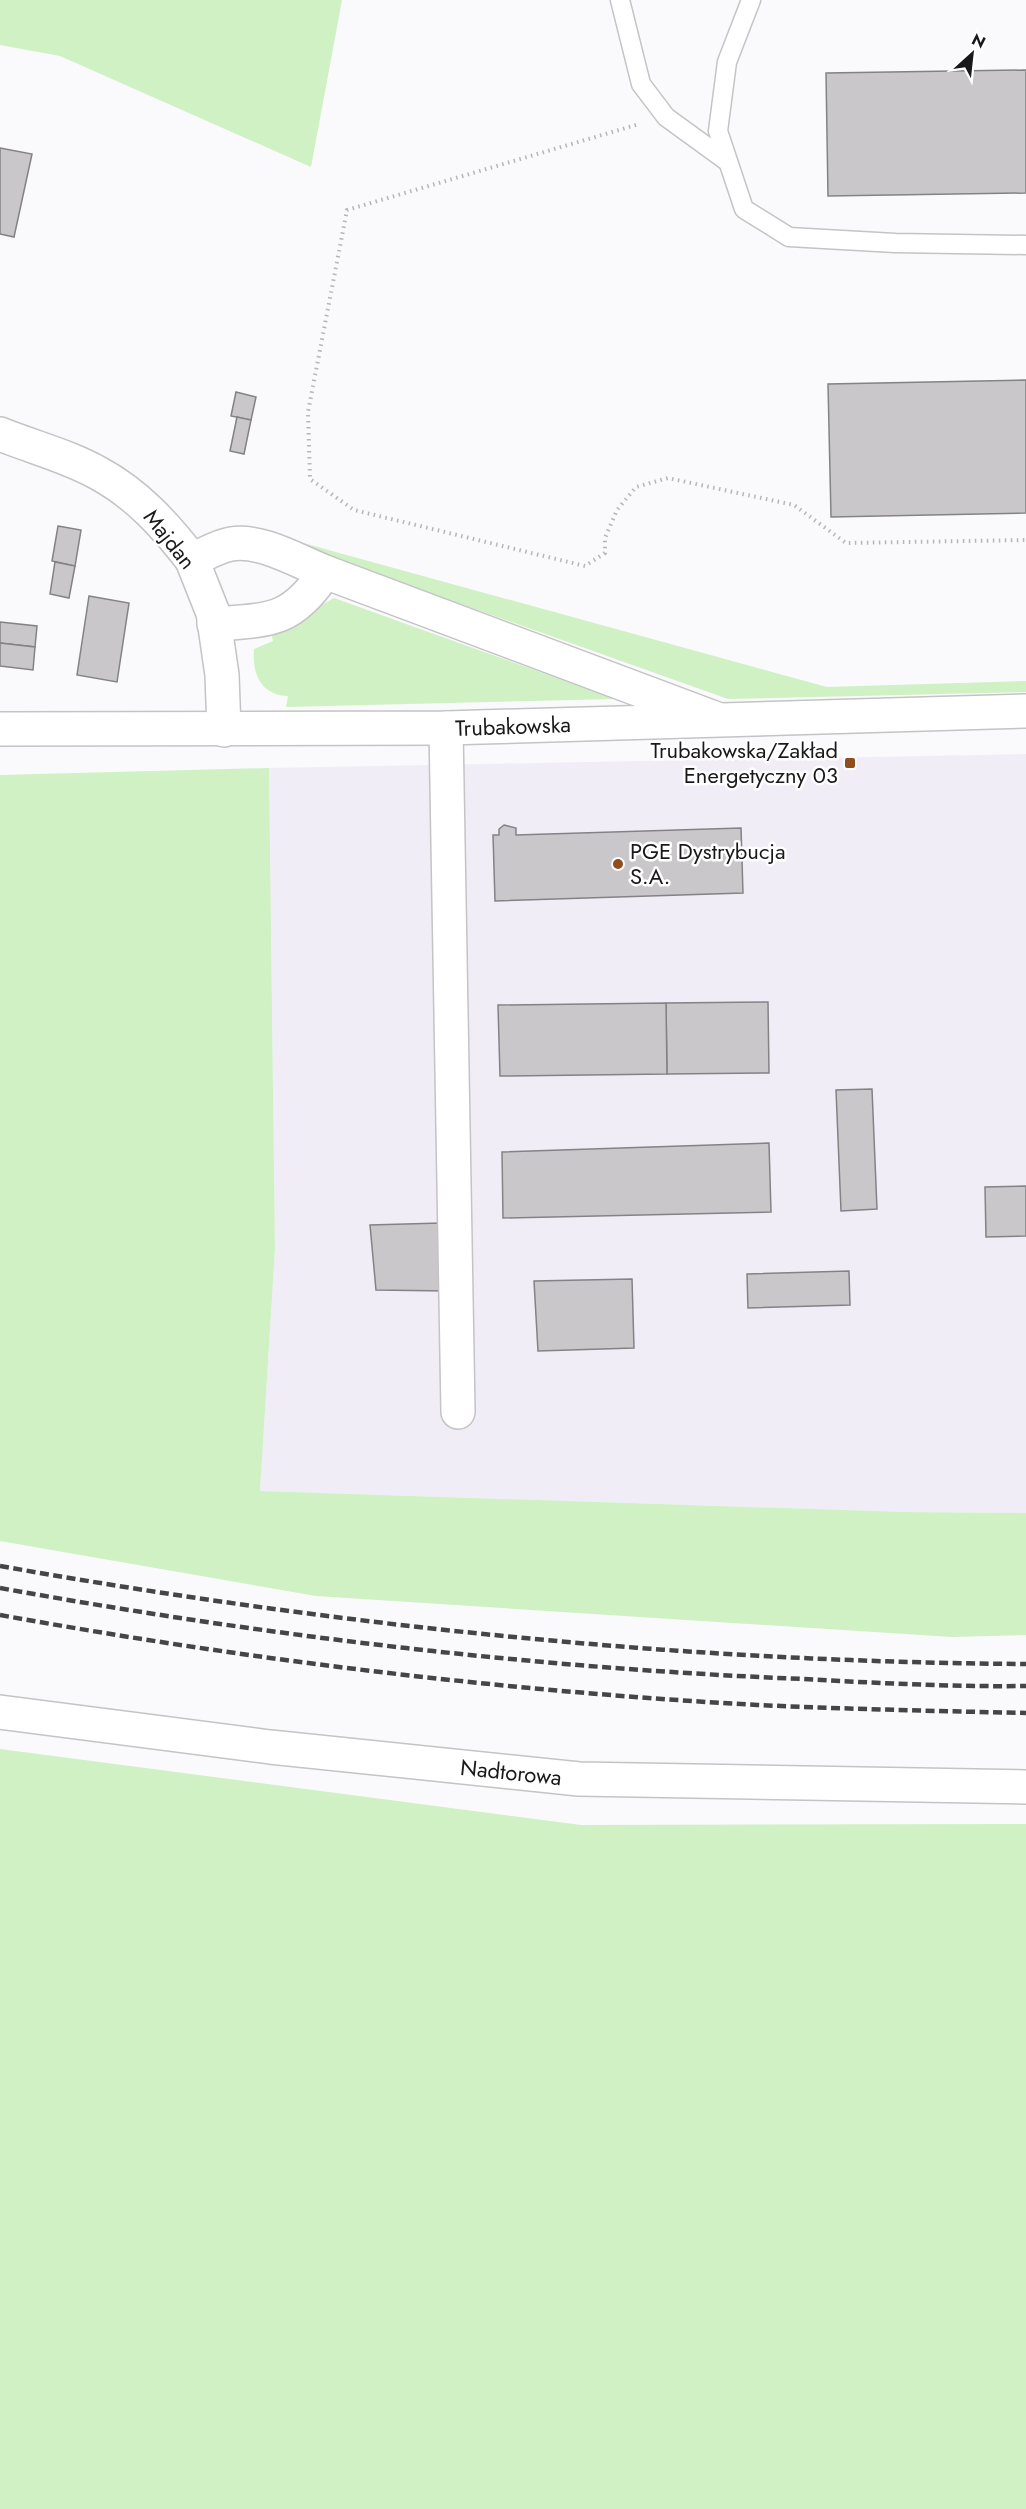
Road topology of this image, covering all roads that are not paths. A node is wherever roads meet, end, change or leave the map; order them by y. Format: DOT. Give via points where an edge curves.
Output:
graph roads {
  1 [pos="620,0"];
  2 [pos="751,0"];
  3 [pos="728,162"];
  4 [pos="1026,245"];
  5 [pos="0,434"];
  6 [pos="192,560"];
  7 [pos="325,572"];
  8 [pos="214,624"];
  9 [pos="1026,711"];
  10 [pos="717,719"];
  11 [pos="446,728"];
  12 [pos="0,729"];
  13 [pos="224,730"];
  14 [pos="458,1412"];
  15 [pos="0,1712"];
  16 [pos="1026,1787"];
  1 -- 3 [label="lane" via="641,84 666,117"];
  2 -- 3 [label="lane" via="727,62 718,131"];
  3 -- 4 [label="lane" via="744,209 789,237"];
  5 -- 6 [label="street, Majdan" via="97,472 121,487 145,505"];
  6 -- 7 [label="street" via="229,544 243,543"];
  6 -- 8 [label="street, Majdan"];
  7 -- 8 [label="street" via="299,605 284,613 261,621"];
  7 -- 10 [label="street"];
  8 -- 13 [label="street, Majdan" via="222,675"];
  9 -- 10 [label="street, Trubakowska"];
  10 -- 11 [label="street, Trubakowska"];
  11 -- 13 [label="street, Trubakowska"];
  11 -- 14 [label="street"];
  12 -- 13 [label="street, Trubakowska"];
  15 -- 16 [label="street, Nadtorowa" via="270,1747 579,1779"];
}
